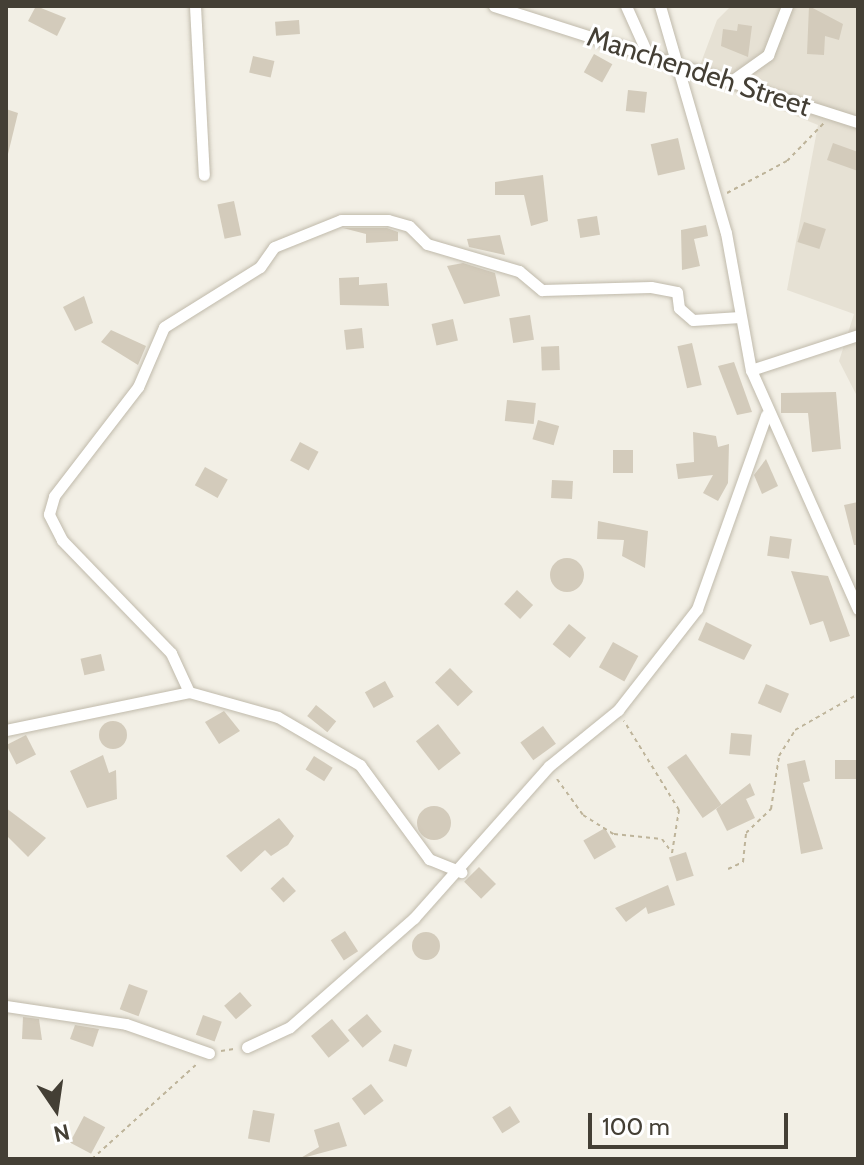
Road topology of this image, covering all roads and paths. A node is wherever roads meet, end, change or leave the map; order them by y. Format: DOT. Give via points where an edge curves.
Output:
graph roads {
  1 [pos="195,6"];
  2 [pos="494,6"];
  3 [pos="626,6"];
  4 [pos="660,6"];
  5 [pos="787,6"];
  6 [pos="648,55"];
  7 [pos="675,65"];
  8 [pos="730,82"];
  9 [pos="833,114"];
  10 [pos="858,122"];
  11 [pos="204,175"];
  12 [pos="718,203"];
  13 [pos="740,317"];
  14 [pos="858,335"];
  15 [pos="751,370"];
  16 [pos="766,415"];
  17 [pos="858,609"];
  18 [pos="189,692"];
  19 [pos="858,694"];
  20 [pos="618,710"];
  21 [pos="6,730"];
  22 [pos="549,766"];
  23 [pos="728,869"];
  24 [pos="461,872"];
  25 [pos="6,1006"];
  26 [pos="247,1047"];
  27 [pos="209,1053"];
  28 [pos="92,1159"];
  1 -- 11 [label="street"];
  2 -- 6 [label="street, Manchendeh Street"];
  3 -- 6 [label="street"];
  4 -- 7 [label="street"];
  5 -- 8 [label="street" via="768,55"];
  6 -- 7 [label="street, Manchendeh Street"];
  7 -- 8 [label="street, Manchendeh Street"];
  7 -- 12 [label="street"];
  8 -- 9 [label="street, Manchendeh Street"];
  9 -- 10 [label="street, Manchendeh Street"];
  9 -- 12 [label="path" via="787,161 736,184"];
  12 -- 13 [label="street"];
  13 -- 15 [label="street"];
  13 -- 18 [label="street" via="693,320 679,308 677,292 651,287 542,290 519,271 427,244 409,226 388,220 341,220 274,247 260,267 164,327 138,387 54,496 49,514 62,540 171,653"];
  14 -- 15 [label="street"];
  15 -- 16 [label="street"];
  16 -- 17 [label="street"];
  16 -- 20 [label="street" via="697,609"];
  18 -- 21 [label="street"];
  18 -- 24 [label="street" via="307,727 360,765 429,859"];
  19 -- 23 [label="path" via="795,730 779,756 771,809 746,833 743,862"];
  20 -- 22 [label="street"];
  20 -- 22 [label="path" via="679,810 672,853 662,839 614,834 583,815"];
  22 -- 24 [label="street"];
  24 -- 26 [label="street" via="290,1027"];
  25 -- 27 [label="street" via="126,1024"];
  26 -- 27 [label="path"];
  27 -- 28 [label="path"];
}
